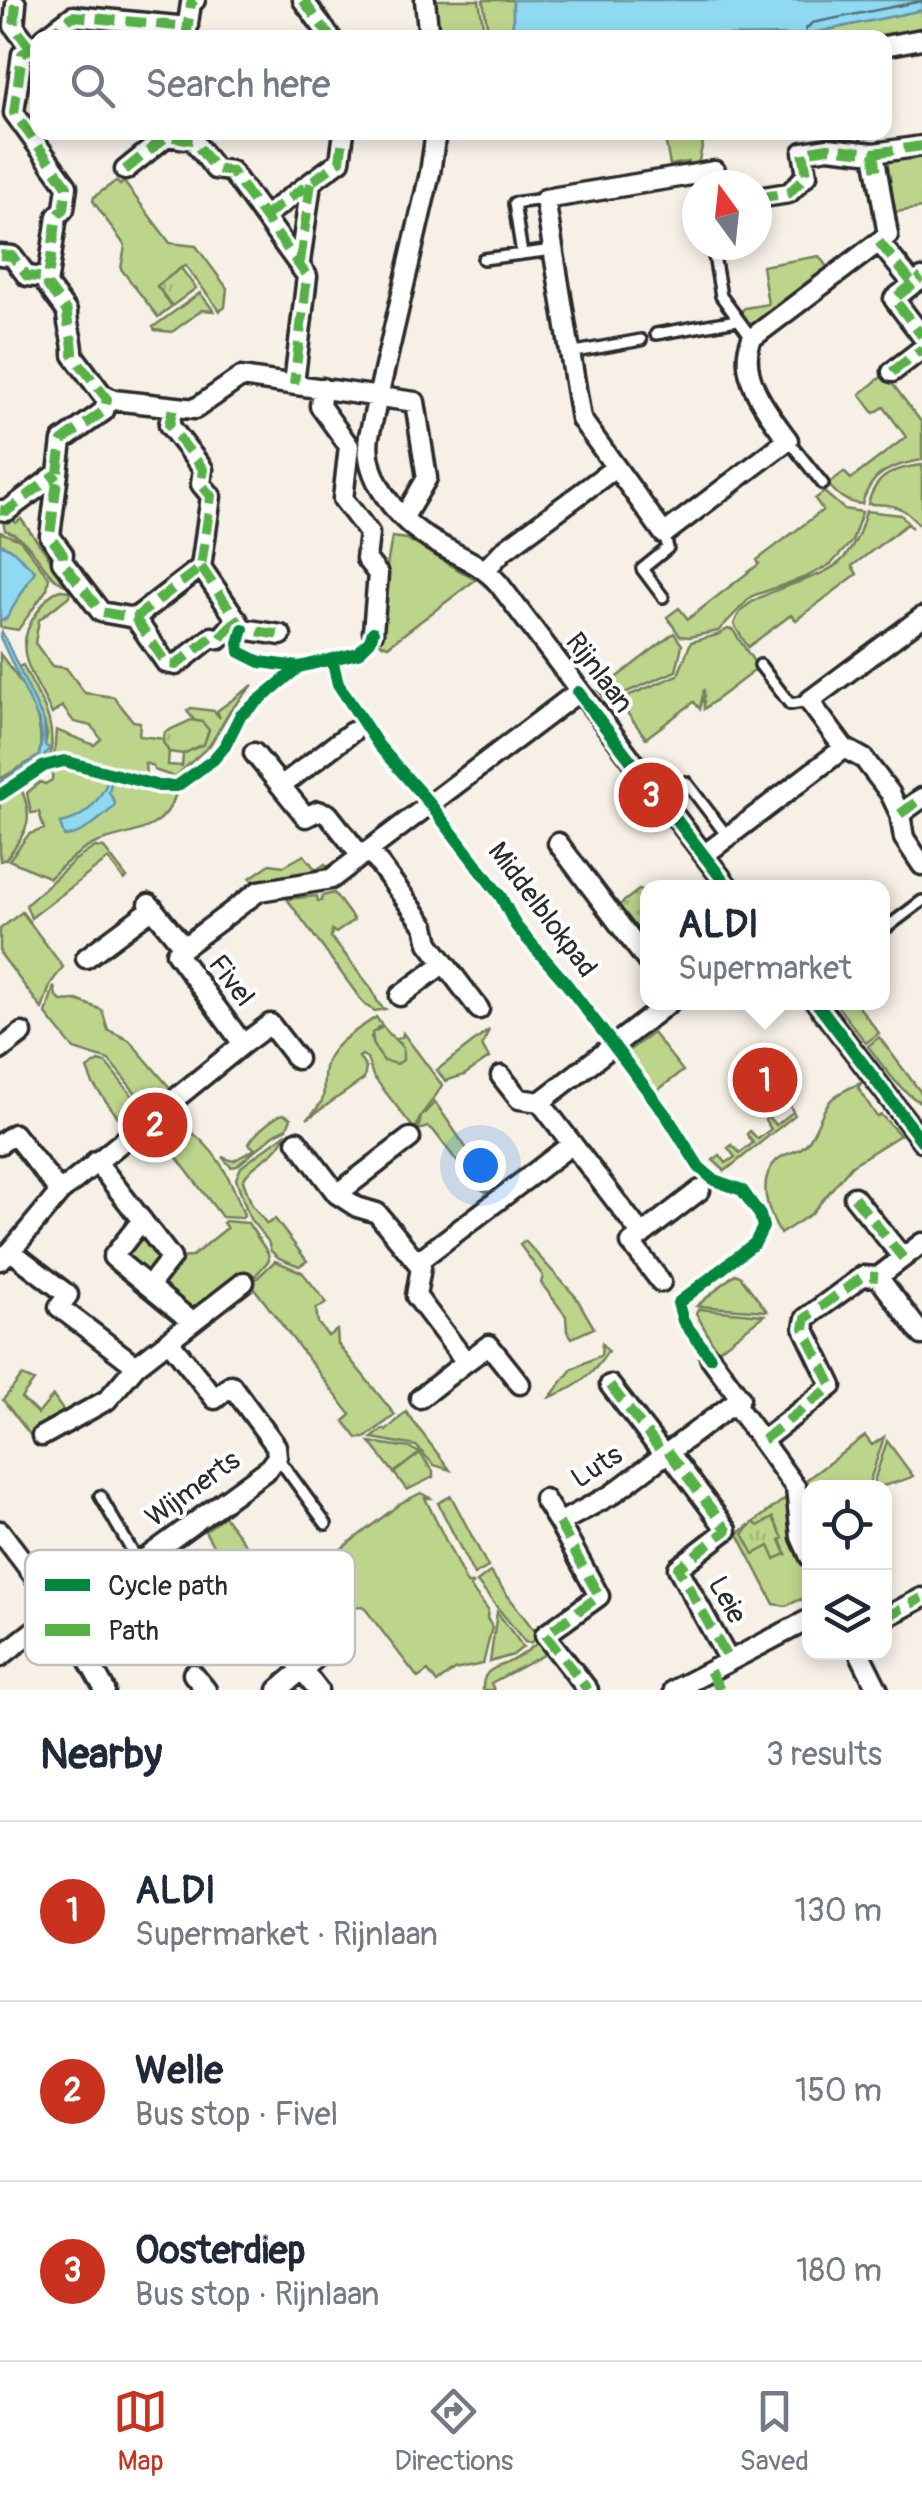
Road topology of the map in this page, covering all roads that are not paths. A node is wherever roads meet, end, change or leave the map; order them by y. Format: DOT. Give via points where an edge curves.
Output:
graph roads {
  1 [pos="195,0"];
  2 [pos="303,0"];
  3 [pos="426,0"];
  4 [pos="16,4"];
  5 [pos="54,30"];
  6 [pos="136,30"];
  7 [pos="141,30"];
  8 [pos="179,30"];
  9 [pos="187,30"];
  10 [pos="325,30"];
  11 [pos="428,30"];
  12 [pos="30,38"];
  13 [pos="922,39"];
  14 [pos="892,45"];
  15 [pos="30,48"];
  16 [pos="30,135"];
  17 [pos="34,140"];
  18 [pos="160,140"];
  19 [pos="193,140"];
  20 [pos="343,140"];
  21 [pos="435,140"];
  22 [pos="922,146"];
  23 [pos="874,154"];
  24 [pos="125,170"];
  25 [pos="682,176"];
  26 [pos="311,182"];
  27 [pos="772,196"];
  28 [pos="544,199"];
  29 [pos="265,216"];
  30 [pos="879,242"];
  31 [pos="553,250"];
  32 [pos="0,254"];
  33 [pos="522,254"];
  34 [pos="482,259"];
  35 [pos="716,260"];
  36 [pos="300,262"];
  37 [pos="48,278"];
  38 [pos="917,281"];
  39 [pos="737,320"];
  40 [pos="656,334"];
  41 [pos="922,336"];
  42 [pos="752,338"];
  43 [pos="641,340"];
  44 [pos="922,349"];
  45 [pos="570,353"];
  46 [pos="892,372"];
  47 [pos="294,384"];
  48 [pos="322,388"];
  49 [pos="378,396"];
  50 [pos="107,398"];
  51 [pos="173,408"];
  52 [pos="788,440"];
  53 [pos="614,468"];
  54 [pos="58,473"];
  55 [pos="823,484"];
  56 [pos="0,510"];
  57 [pos="404,517"];
  58 [pos="664,534"];
  59 [pos="201,567"];
  60 [pos="485,570"];
  61 [pos="663,597"];
  62 [pos="922,617"];
  63 [pos="135,618"];
  64 [pos="237,619"];
  65 [pos="373,632"];
  66 [pos="281,635"];
  67 [pos="760,665"];
  68 [pos="578,692"];
  69 [pos="809,701"];
  70 [pos="352,732"];
  71 [pos="844,748"];
  72 [pos="254,753"];
  73 [pos="686,782"];
  74 [pos="281,786"];
  75 [pos="922,798"];
  76 [pos="900,814"];
  77 [pos="728,837"];
  78 [pos="558,843"];
  79 [pos="365,853"];
  80 [pos="704,855"];
  81 [pos="922,865"];
  82 [pos="723,880"];
  83 [pos="922,901"];
  84 [pos="890,926"];
  85 [pos="184,947"];
  86 [pos="640,951"];
  87 [pos="86,958"];
  88 [pos="444,963"];
  89 [pos="400,996"];
  90 [pos="479,1009"];
  91 [pos="660,1010"];
  92 [pos="822,1010"];
  93 [pos="22,1033"];
  94 [pos="243,1044"];
  95 [pos="0,1050"];
  96 [pos="297,1060"];
  97 [pos="501,1076"];
  98 [pos="540,1102"];
  99 [pos="410,1138"];
  100 [pos="297,1141"];
  101 [pos="922,1141"];
  102 [pos="0,1144"];
  103 [pos="572,1144"];
  104 [pos="96,1161"];
  105 [pos="700,1190"];
  106 [pos="60,1192"];
  107 [pos="337,1194"];
  108 [pos="854,1197"];
  109 [pos="142,1220"];
  110 [pos="642,1235"];
  111 [pos="922,1243"];
  112 [pos="6,1256"];
  113 [pos="903,1258"];
  114 [pos="417,1262"];
  115 [pos="878,1277"];
  116 [pos="244,1282"];
  117 [pos="661,1282"];
  118 [pos="149,1286"];
  119 [pos="191,1322"];
  120 [pos="922,1335"];
  121 [pos="170,1342"];
  122 [pos="710,1356"];
  123 [pos="466,1362"];
  124 [pos="136,1366"];
  125 [pos="520,1384"];
  126 [pos="610,1385"];
  127 [pos="420,1398"];
  128 [pos="734,1403"];
  129 [pos="42,1436"];
  130 [pos="763,1440"];
  131 [pos="666,1453"];
  132 [pos="277,1457"];
  133 [pos="100,1496"];
  134 [pos="544,1499"];
  135 [pos="558,1523"];
  136 [pos="326,1524"];
  137 [pos="727,1530"];
  138 [pos="0,1531"];
  139 [pos="802,1539"];
  140 [pos="132,1550"];
  141 [pos="156,1550"];
  142 [pos="25,1564"];
  143 [pos="922,1598"];
  144 [pos="892,1614"];
  145 [pos="802,1622"];
  146 [pos="25,1637"];
  147 [pos="0,1657"];
  148 [pos="863,1660"];
  149 [pos="729,1661"];
  150 [pos="92,1665"];
  151 [pos="298,1665"];
  152 [pos="306,1665"];
  153 [pos="301,1669"];
  154 [pos="710,1671"];
  155 [pos="193,1674"];
  156 [pos="106,1690"];
  157 [pos="206,1690"];
  158 [pos="278,1690"];
  159 [pos="318,1690"];
  160 [pos="588,1690"];
  161 [pos="674,1690"];
  162 [pos="720,1690"];
  163 [pos="878,1690"];
  1 -- 9 [label="street"];
  2 -- 10 [label="street"];
  3 -- 11 [label="street"];
  4 -- 12 [label="street" via="14,26"];
  5 -- 6 [label="street" via="73,16"];
  7 -- 8 [label="street" via="140,20"];
  13 -- 14 [label="street"];
  15 -- 16 [label="street" via="22,54 14,113"];
  17 -- 37 [label="street" via="67,186"];
  18 -- 24 [label="street"];
  19 -- 29 [label="street" via="216,168 231,171"];
  20 -- 26 [label="street" via="340,161"];
  21 -- 49 [label="street, Rijnlaan"];
  22 -- 23 [label="street"];
  23 -- 27 [label="street" via="803,152 807,174 789,193"];
  23 -- 30 [label="street" via="888,236"];
  25 -- 28 [label="street"];
  26 -- 29 [label="street"];
  26 -- 36 [label="street"];
  28 -- 31 [label="street"];
  28 -- 33 [label="lane" via="514,203"];
  29 -- 36 [label="street"];
  30 -- 38 [label="street"];
  30 -- 42 [label="street"];
  31 -- 33 [label="lane"];
  31 -- 45 [label="street"];
  32 -- 37 [label="street" via="12,256 27,276"];
  33 -- 34 [label="lane"];
  35 -- 39 [label="lane" via="721,296"];
  36 -- 47 [label="street" via="307,276"];
  37 -- 50 [label="street" via="67,312 73,355"];
  38 -- 41 [label="street" via="894,299"];
  39 -- 40 [label="lane"];
  39 -- 42 [label="lane"];
  42 -- 52 [label="street" via="756,395"];
  43 -- 45 [label="lane"];
  44 -- 46 [label="street"];
  45 -- 53 [label="street" via="580,419"];
  47 -- 48 [label="street"];
  47 -- 51 [label="street" via="242,377 196,409"];
  48 -- 49 [label="street"];
  48 -- 65 [label="street" via="320,406 349,446 343,499 369,533 366,559 378,574"];
  49 -- 57 [label="street, Rijnlaan" via="369,462"];
  49 -- 57 [label="street" via="416,402 426,478"];
  50 -- 51 [label="street"];
  50 -- 54 [label="street" via="104,410 62,441"];
  51 -- 59 [label="street" via="170,425 203,469 201,484 210,496"];
  52 -- 55 [label="lane"];
  52 -- 58 [label="street"];
  53 -- 58 [label="street"];
  53 -- 60 [label="street"];
  54 -- 56 [label="street"];
  54 -- 63 [label="street" via="50,536 62,561 101,612"];
  57 -- 60 [label="street, Rijnlaan"];
  58 -- 61 [label="lane" via="668,548 642,569"];
  59 -- 63 [label="street"];
  59 -- 64 [label="street"];
  60 -- 68 [label="street, Rijnlaan"];
  62 -- 69 [label="street"];
  63 -- 64 [label="street" via="166,663 176,664 212,637 220,639"];
  64 -- 66 [label="street" via="243,629"];
  67 -- 69 [label="lane" via="790,704"];
  68 -- 79 [label="street, Fivel"];
  68 -- 80 [label="street, Rijnlaan"];
  69 -- 71 [label="street"];
  70 -- 74 [label="street"];
  71 -- 76 [label="street" via="864,759"];
  71 -- 77 [label="street"];
  72 -- 74 [label="street"];
  73 -- 77 [label="lane"];
  74 -- 79 [label="street" via="306,817 318,810 328,814"];
  75 -- 76 [label="street"];
  76 -- 81 [label="street" via="904,838"];
  77 -- 80 [label="street"];
  78 -- 86 [label="street"];
  79 -- 85 [label="street, Fivel" via="322,883 259,890"];
  79 -- 88 [label="street" via="424,926"];
  80 -- 82 [label="street, Rijnlaan"];
  83 -- 84 [label="lane"];
  85 -- 87 [label="street, Fivel" via="151,906"];
  85 -- 94 [label="street, Fivel" via="176,954"];
  88 -- 89 [label="street"];
  88 -- 90 [label="street"];
  91 -- 98 [label="street"];
  92 -- 101 [label="street"];
  93 -- 95 [label="street"];
  94 -- 96 [label="street" via="270,1024"];
  94 -- 104 [label="street, Fivel"];
  97 -- 98 [label="street" via="519,1099"];
  98 -- 103 [label="street"];
  99 -- 107 [label="street"];
  100 -- 107 [label="street"];
  102 -- 106 [label="street" via="14,1134"];
  103 -- 110 [label="street"];
  103 -- 114 [label="street"];
  104 -- 106 [label="street, Fivel"];
  104 -- 109 [label="street"];
  105 -- 110 [label="street"];
  106 -- 112 [label="street, Fivel"];
  107 -- 114 [label="street" via="377,1213"];
  108 -- 113 [label="street"];
  109 -- 118 [label="street" via="171,1258"];
  109 -- 118 [label="street" via="112,1257"];
  110 -- 117 [label="street" via="630,1243"];
  111 -- 113 [label="street"];
  112 -- 124 [label="street" via="68,1295 59,1307"];
  113 -- 115 [label="street"];
  114 -- 123 [label="street" via="416,1296"];
  115 -- 120 [label="street"];
  115 -- 130 [label="street" via="863,1276 806,1318 804,1328 832,1386"];
  116 -- 119 [label="street"];
  118 -- 119 [label="street"];
  119 -- 121 [label="street"];
  121 -- 124 [label="street"];
  121 -- 132 [label="street, Wijmerts" via="215,1399 231,1385 276,1446"];
  122 -- 128 [label="street" via="740,1398"];
  123 -- 125 [label="street" via="489,1345"];
  123 -- 127 [label="street"];
  124 -- 129 [label="street" via="106,1400"];
  126 -- 131 [label="street, Luts"];
  128 -- 130 [label="street"];
  128 -- 131 [label="street, Luts"];
  130 -- 139 [label="street" via="796,1488"];
  131 -- 135 [label="street, Luts" via="611,1495"];
  131 -- 137 [label="street, Luts"];
  132 -- 136 [label="lane"];
  132 -- 141 [label="street, Wijmerts"];
  133 -- 140 [label="lane, Wijmerts"];
  134 -- 135 [label="street, Luts"];
  135 -- 160 [label="street, Luts" via="599,1596 545,1636"];
  137 -- 149 [label="street, Leie" via="678,1568"];
  138 -- 142 [label="street"];
  143 -- 144 [label="street"];
  145 -- 149 [label="street, Leie"];
  146 -- 147 [label="street, Wijmerts"];
  148 -- 163 [label="street"];
  149 -- 154 [label="street, Leie"];
  150 -- 156 [label="street"];
  151 -- 153 [label="street"];
  152 -- 153 [label="street"];
  153 -- 158 [label="street"];
  153 -- 159 [label="street"];
  154 -- 161 [label="street, Leie"];
  154 -- 162 [label="street"];
  155 -- 157 [label="street"];
}
